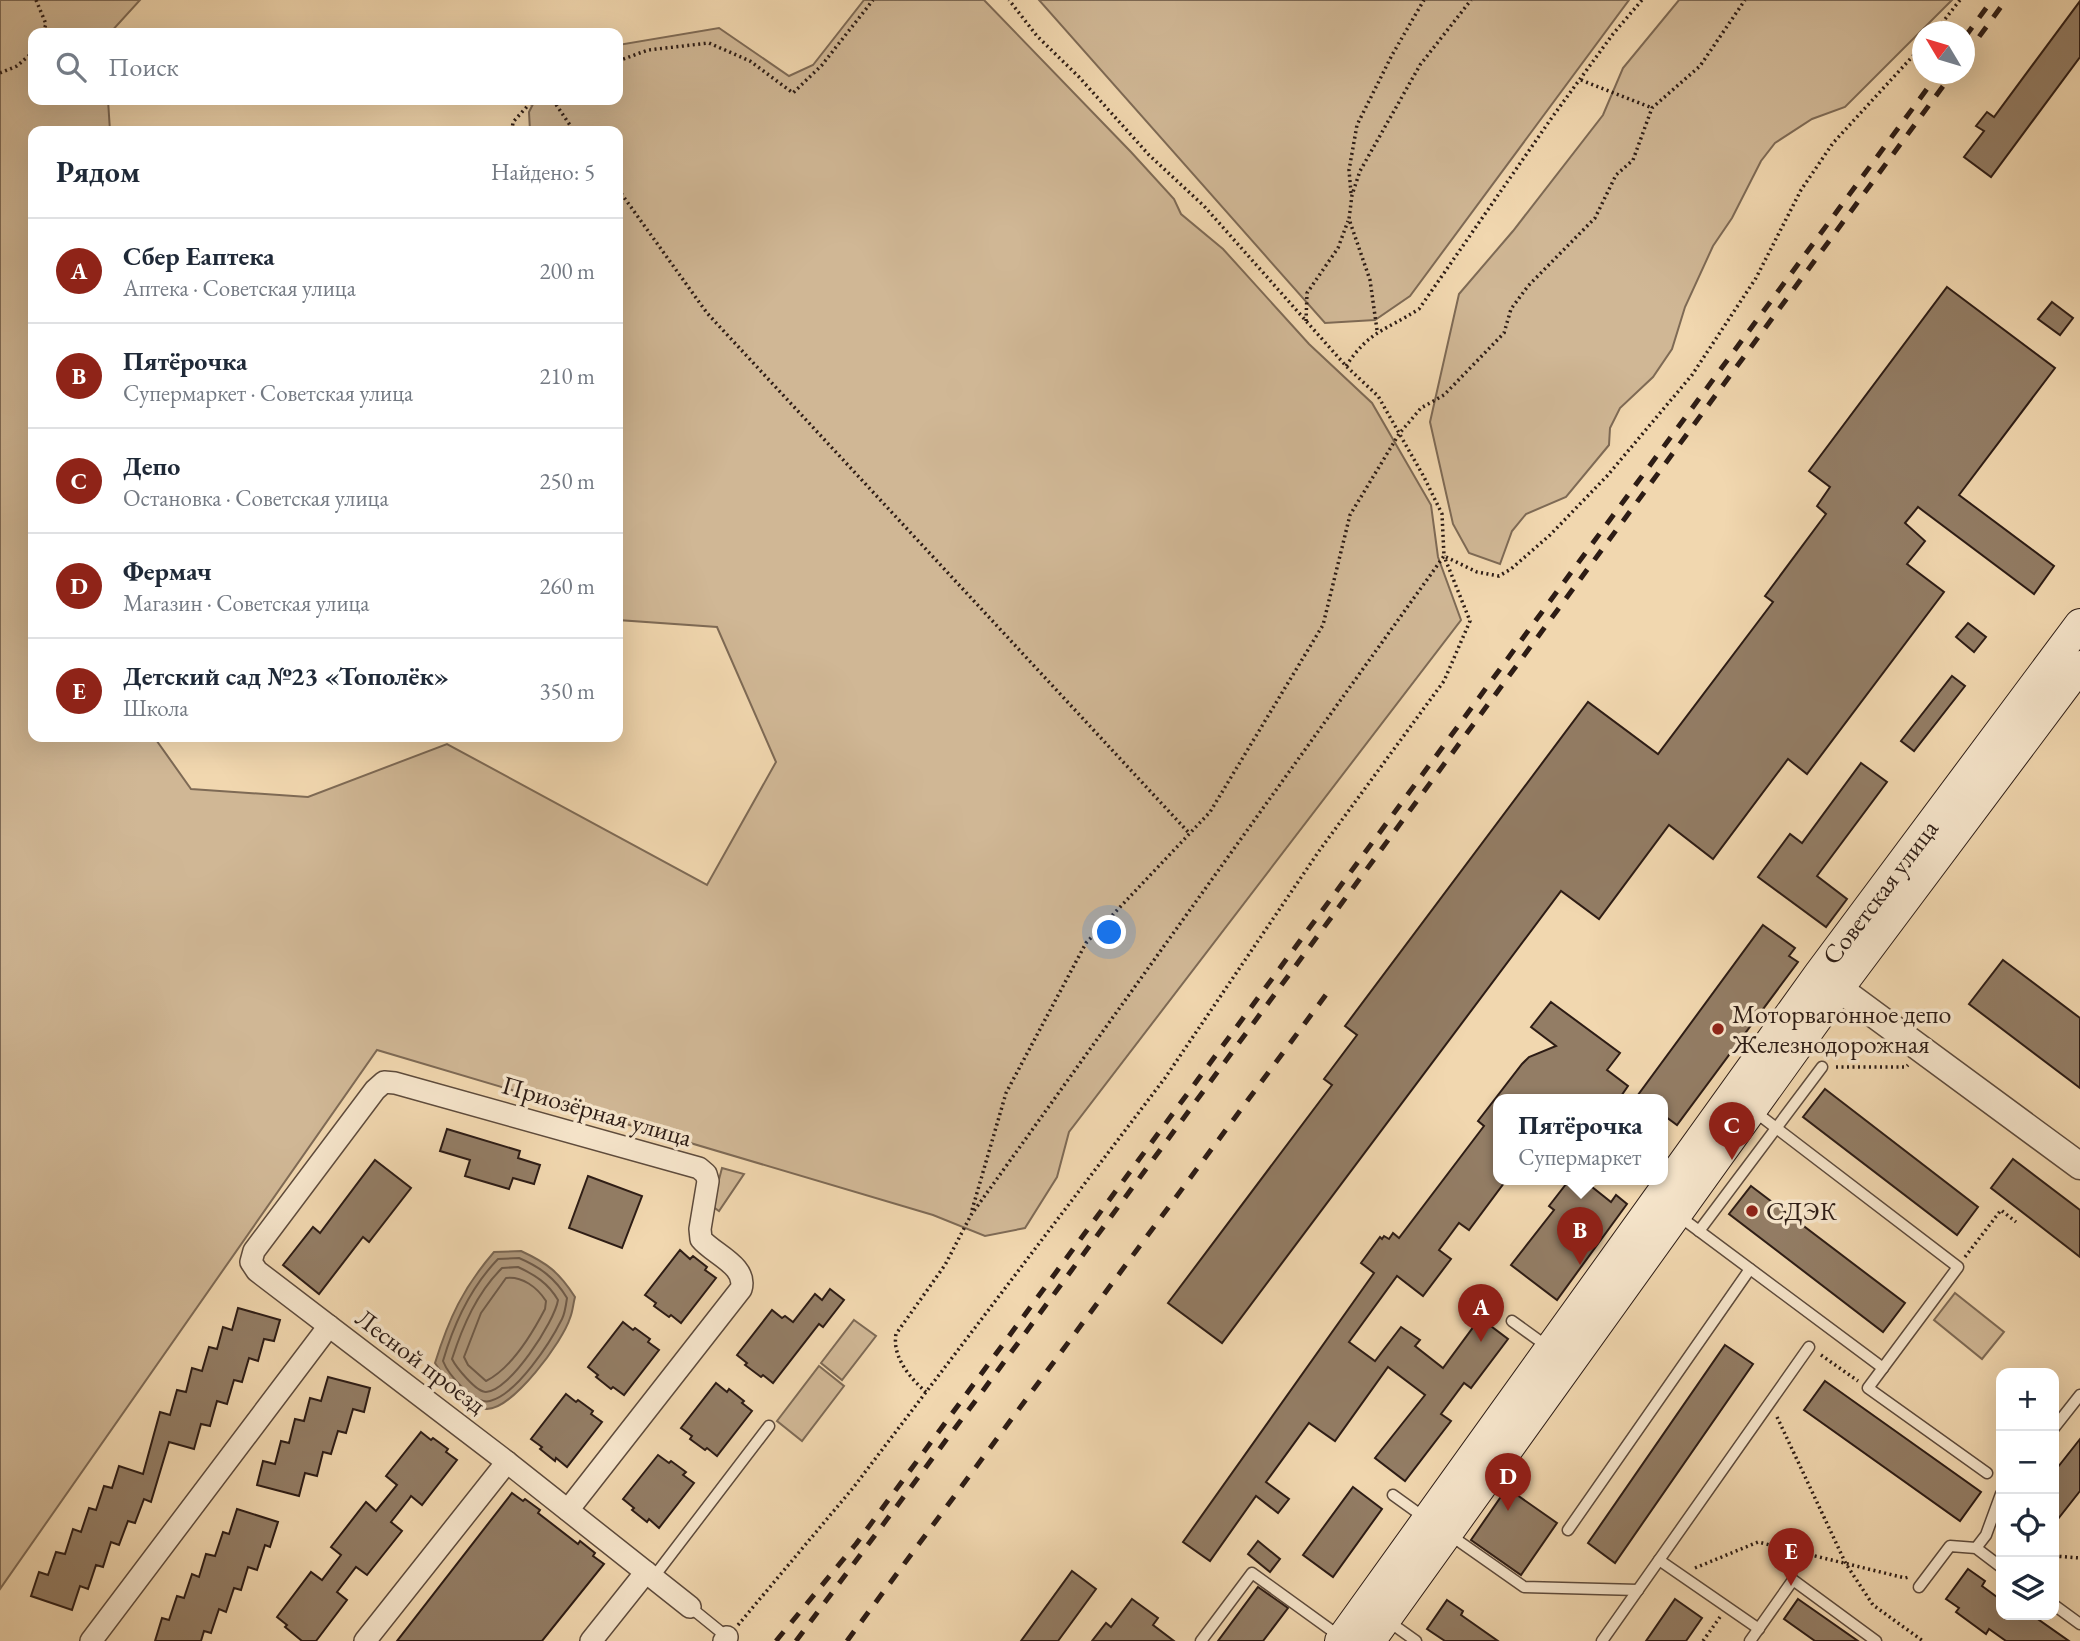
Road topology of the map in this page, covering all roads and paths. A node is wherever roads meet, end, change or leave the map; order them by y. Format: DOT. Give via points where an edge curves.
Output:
graph roads {
  1 [pos="36,0"];
  2 [pos="873,0"];
  3 [pos="1009,0"];
  4 [pos="1424,0"];
  5 [pos="1471,0"];
  6 [pos="1642,0"];
  7 [pos="1745,0"];
  8 [pos="1960,0"];
  9 [pos="1944,21"];
  10 [pos="45,28"];
  11 [pos="28,56"];
  12 [pos="1912,57"];
  13 [pos="623,59"];
  14 [pos="0,73"];
  15 [pos="1581,80"];
  16 [pos="528,105"];
  17 [pos="556,105"];
  18 [pos="1652,108"];
  19 [pos="513,126"];
  20 [pos="571,126"];
  21 [pos="1352,195"];
  22 [pos="623,196"];
  23 [pos="1349,219"];
  24 [pos="1306,322"];
  25 [pos="1377,331"];
  26 [pos="1346,366"];
  27 [pos="1399,434"];
  28 [pos="1444,556"];
  29 [pos="2080,624"];
  30 [pos="2080,666"];
  31 [pos="1189,833"];
  32 [pos="1829,981"];
  33 [pos="1920,1048"];
  34 [pos="1822,1067"];
  35 [pos="1752,1109"];
  36 [pos="1776,1127"];
  37 [pos="2080,1166"];
  38 [pos="971,1215"];
  39 [pos="2017,1222"];
  40 [pos="1688,1223"];
  41 [pos="1958,1267"];
  42 [pos="1750,1269"];
  43 [pos="1512,1321"];
  44 [pos="329,1326"];
  45 [pos="1809,1347"];
  46 [pos="1550,1348"];
  47 [pos="1883,1368"];
  48 [pos="1868,1388"];
  49 [pos="926,1392"];
  50 [pos="2080,1395"];
  51 [pos="1771,1402"];
  52 [pos="2059,1422"];
  53 [pos="769,1426"];
  54 [pos="508,1462"];
  55 [pos="1987,1473"];
  56 [pos="1393,1495"];
  57 [pos="1996,1508"];
  58 [pos="568,1510"];
  59 [pos="1437,1526"];
  60 [pos="1568,1530"];
  61 [pos="1976,1549"];
  62 [pos="2059,1556"];
  63 [pos="2080,1558"];
  64 [pos="1659,1560"];
  65 [pos="1996,1563"];
  66 [pos="1846,1564"];
  67 [pos="1936,1565"];
  68 [pos="1680,1574"];
  69 [pos="649,1575"];
  70 [pos="1919,1587"];
  71 [pos="1638,1590"];
  72 [pos="690,1607"];
  73 [pos="1727,1607"];
  74 [pos="2059,1609"];
  75 [pos="2080,1624"];
  76 [pos="1759,1629"];
  77 [pos="1359,1635"];
  78 [pos="726,1639"];
  79 [pos="91,1641"];
  80 [pos="365,1641"];
  81 [pos="591,1641"];
  82 [pos="1201,1641"];
  83 [pos="1416,1641"];
  84 [pos="1602,1641"];
  85 [pos="1703,1641"];
  86 [pos="1751,1641"];
  87 [pos="1877,1641"];
  88 [pos="1923,1641"];
  1 -- 10 [label="path"];
  2 -- 13 [label="path" via="822,65 793,93 751,61 709,43 648,50"];
  3 -- 24 [label="path" via="1037,36 1204,206"];
  4 -- 21 [label="path" via="1357,125 1349,170"];
  5 -- 21 [label="path" via="1420,65 1360,172"];
  6 -- 15 [label="path"];
  7 -- 18 [label="path" via="1700,66"];
  8 -- 9 [label="path"];
  11 -- 14 [label="path"];
  12 -- 28 [label="path" via="1833,143 1801,190 1756,278 1692,374 1607,476 1550,535 1499,576 1477,572"];
  15 -- 18 [label="path"];
  15 -- 25 [label="path" via="1419,309"];
  16 -- 19 [label="path"];
  17 -- 20 [label="path"];
  18 -- 27 [label="path" via="1633,160 1616,175 1595,218 1528,286 1511,309 1504,333 1444,396 1421,408"];
  21 -- 23 [label="path"];
  22 -- 31 [label="path" via="707,313"];
  23 -- 24 [label="path" via="1338,248 1307,293"];
  23 -- 25 [label="path" via="1370,280"];
  24 -- 26 [label="path"];
  25 -- 26 [label="path"];
  26 -- 27 [label="path" via="1378,396"];
  27 -- 28 [label="path" via="1442,514"];
  27 -- 31 [label="path" via="1350,515 1323,625 1210,811"];
  28 -- 38 [label="path"];
  28 -- 49 [label="path" via="1470,621 1444,681 1319,851 1164,1078"];
  29 -- 32 [label="main road, Советская улица"];
  30 -- 32 [label="main road, Советская улица"];
  31 -- 38 [label="path" via="1086,943 1006,1093"];
  32 -- 33 [label="street"];
  32 -- 35 [label="main road, Советская улица"];
  32 -- 46 [label="main road, Советская улица"];
  33 -- 34 [label="path" via="1906,1067"];
  33 -- 37 [label="street"];
  34 -- 36 [label="lane"];
  35 -- 36 [label="lane"];
  35 -- 40 [label="main road, Советская улица"];
  36 -- 40 [label="lane"];
  36 -- 41 [label="lane"];
  38 -- 49 [label="path" via="945,1265 896,1334 901,1362"];
  39 -- 41 [label="path" via="2001,1210"];
  40 -- 42 [label="lane"];
  40 -- 59 [label="main road, Советская улица"];
  41 -- 47 [label="lane"];
  42 -- 47 [label="lane"];
  42 -- 60 [label="lane"];
  43 -- 46 [label="lane"];
  44 -- 54 [label="street, Лесной проезд"];
  44 -- 58 [label="street, Приозёрная улица" via="251,1262 254,1251 384,1082 699,1168 708,1181 701,1239 740,1272 744,1280 741,1289"];
  44 -- 79 [label="street, Лесной проезд"];
  45 -- 48 [label="path"];
  45 -- 51 [label="lane"];
  46 -- 59 [label="main road, Советская улица"];
  47 -- 48 [label="lane"];
  48 -- 55 [label="lane"];
  49 -- 78 [label="path" via="853,1488"];
  50 -- 52 [label="lane"];
  51 -- 64 [label="lane"];
  51 -- 66 [label="path"];
  53 -- 69 [label="lane"];
  54 -- 58 [label="street, Лесной проезд"];
  54 -- 80 [label="street"];
  56 -- 59 [label="lane"];
  57 -- 61 [label="lane"];
  58 -- 69 [label="street, Лесной проезд"];
  59 -- 71 [label="lane" via="1524,1587"];
  59 -- 77 [label="main road, Советская улица"];
  59 -- 77 [label="main road, Советская улица"];
  61 -- 65 [label="lane"];
  61 -- 67 [label="lane" via="1950,1546"];
  62 -- 63 [label="path"];
  64 -- 68 [label="lane"];
  64 -- 71 [label="lane"];
  66 -- 67 [label="path" via="1905,1578"];
  66 -- 68 [label="path" via="1758,1542"];
  66 -- 88 [label="path" via="1873,1605"];
  67 -- 70 [label="lane"];
  68 -- 73 [label="lane"];
  69 -- 72 [label="street, Лесной проезд"];
  69 -- 81 [label="street"];
  71 -- 84 [label="lane"];
  72 -- 78 [label="lane"];
  73 -- 76 [label="lane"];
  73 -- 85 [label="path"];
  74 -- 75 [label="lane"];
  76 -- 86 [label="lane"];
  76 -- 87 [label="lane" via="1793,1580"];
  77 -- 82 [label="lane" via="1252,1573"];
  77 -- 83 [label="lane"];
}
